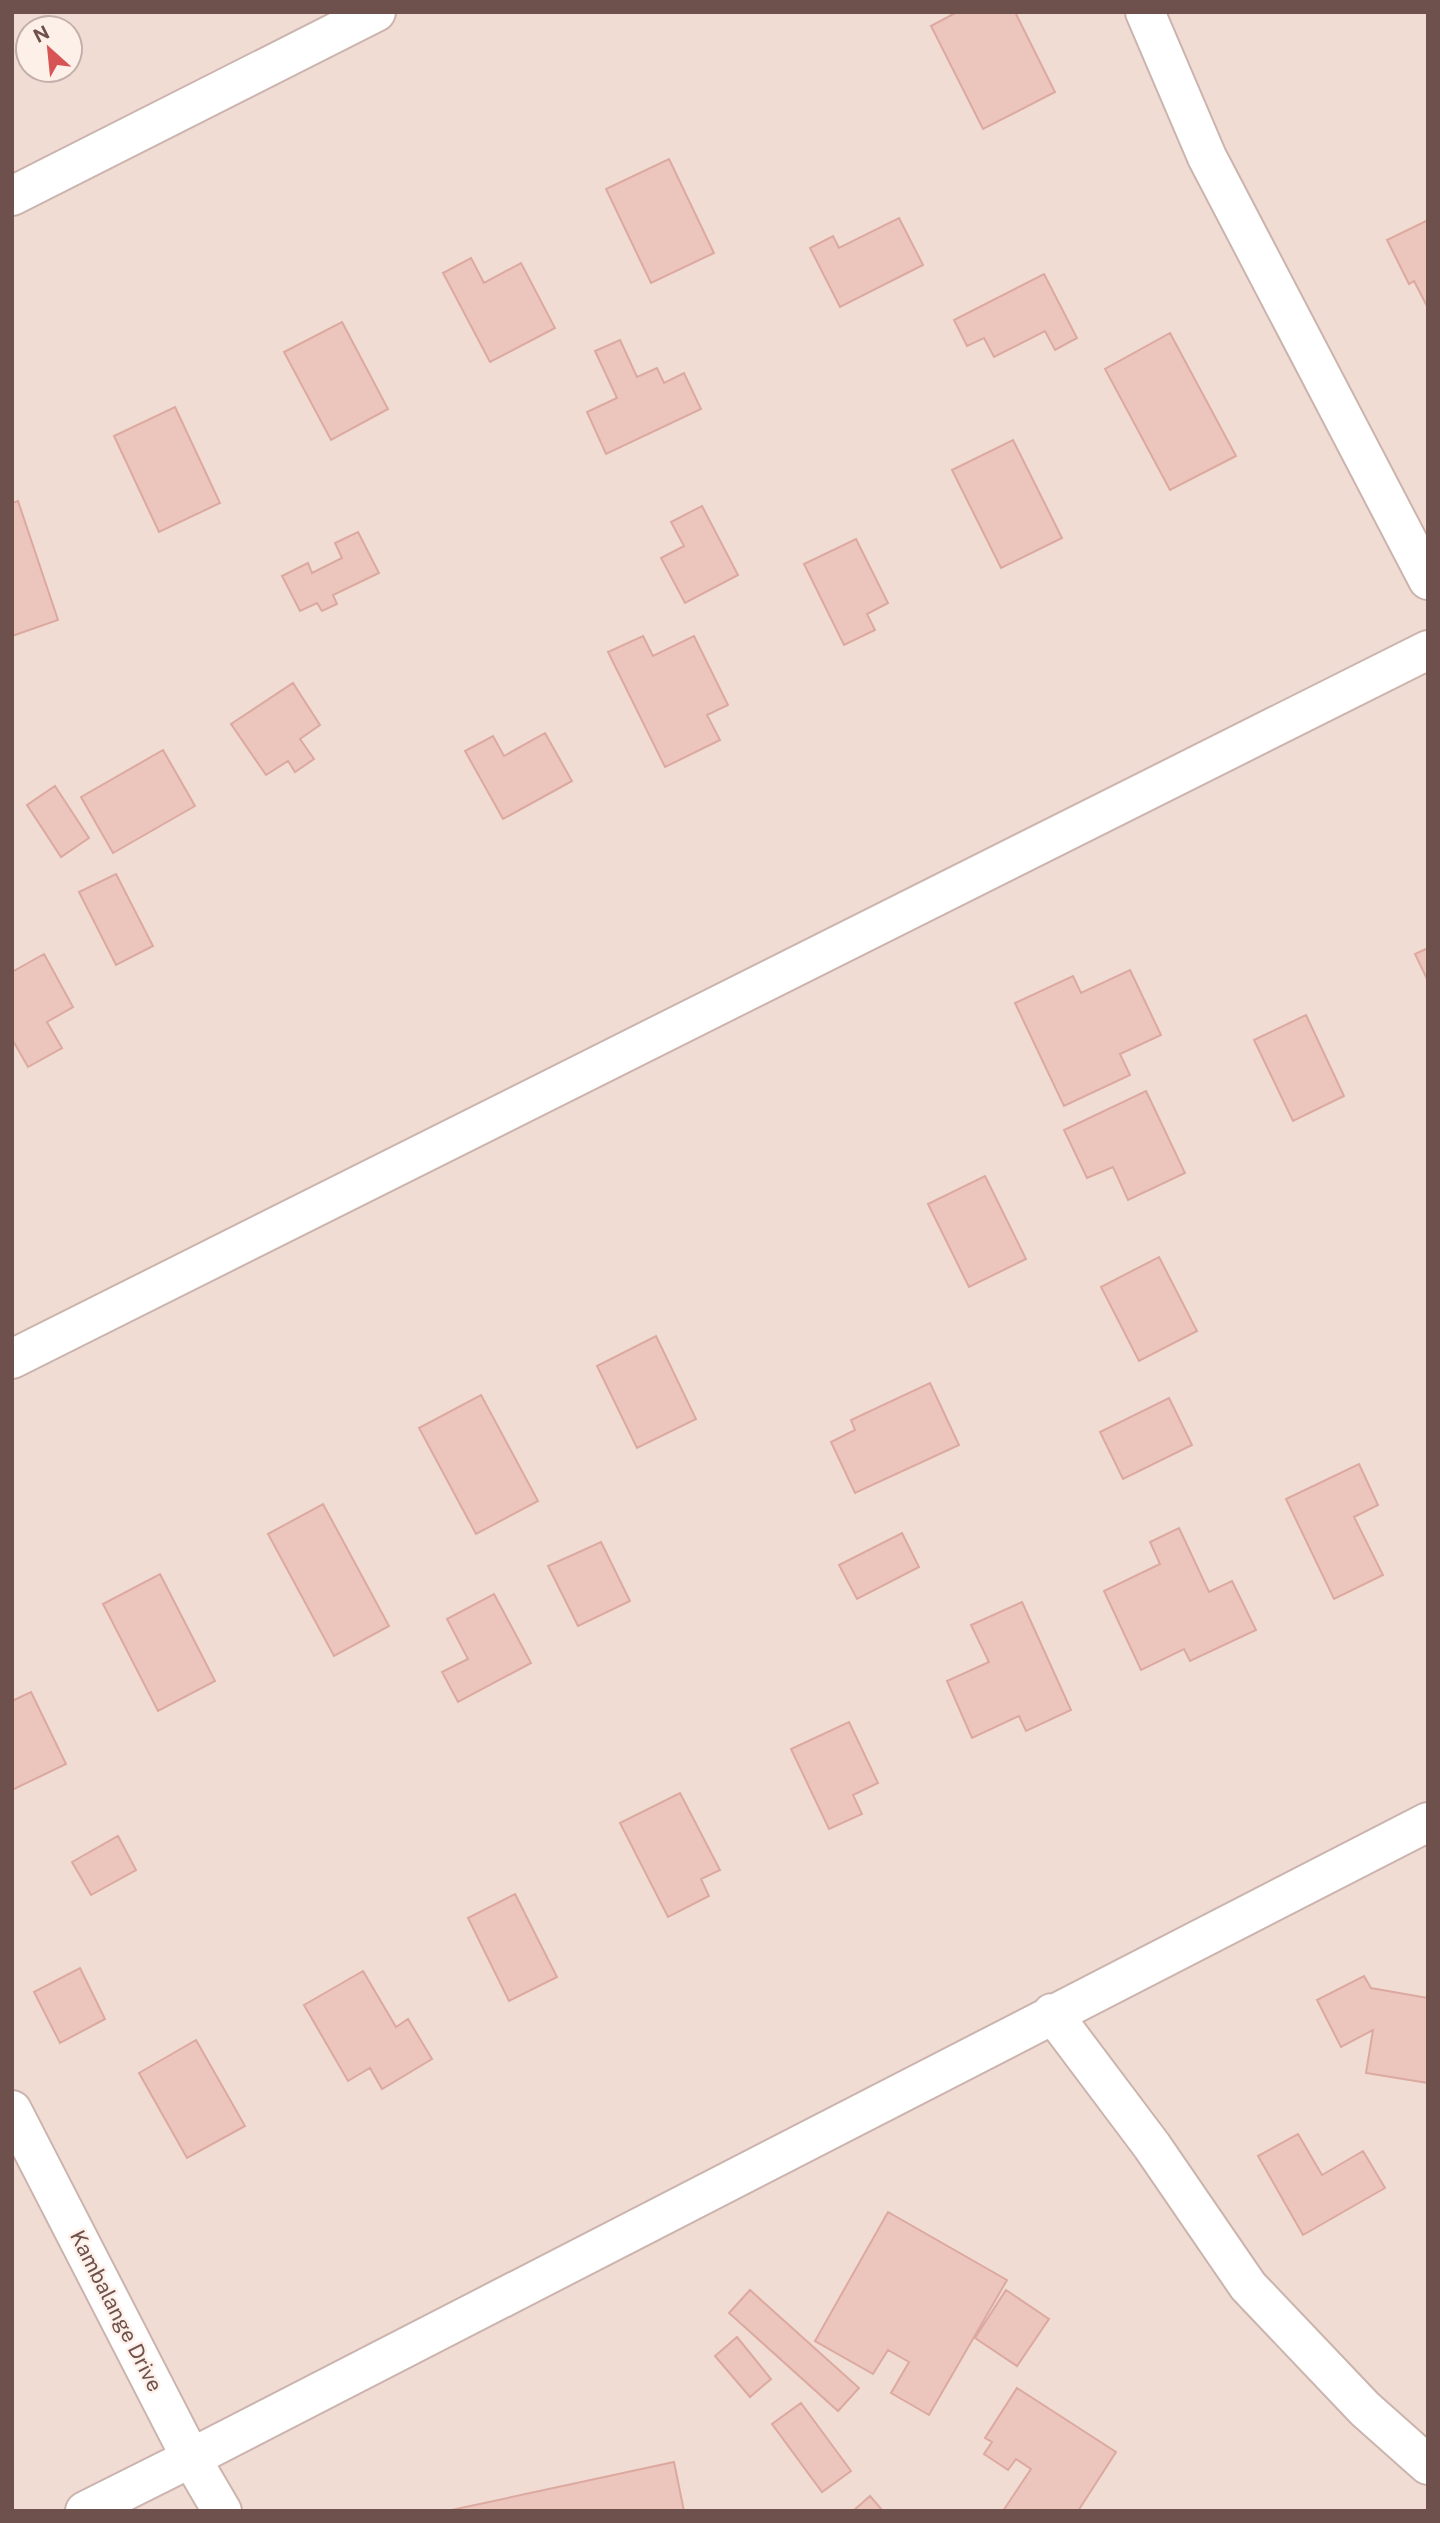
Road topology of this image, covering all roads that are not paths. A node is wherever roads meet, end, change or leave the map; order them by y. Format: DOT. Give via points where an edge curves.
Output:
graph roads {
  1 [pos="376,12"];
  2 [pos="1145,12"];
  3 [pos="12,196"];
  4 [pos="1428,580"];
  5 [pos="1428,650"];
  6 [pos="12,1359"];
  7 [pos="1428,1822"];
  8 [pos="1052,2013"];
  9 [pos="12,2110"];
  10 [pos="191,2458"];
  11 [pos="1428,2465"];
  12 [pos="85,2511"];
  13 [pos="222,2511"];
  1 -- 3 [label="street"];
  2 -- 4 [label="street" via="1207,157"];
  5 -- 6 [label="street"];
  7 -- 8 [label="street"];
  8 -- 10 [label="street"];
  8 -- 11 [label="street" via="1152,2146 1248,2286 1365,2409"];
  9 -- 10 [label="street, Kambalange Drive"];
  10 -- 12 [label="street"];
  10 -- 13 [label="street, Kambalange Drive"];
}
